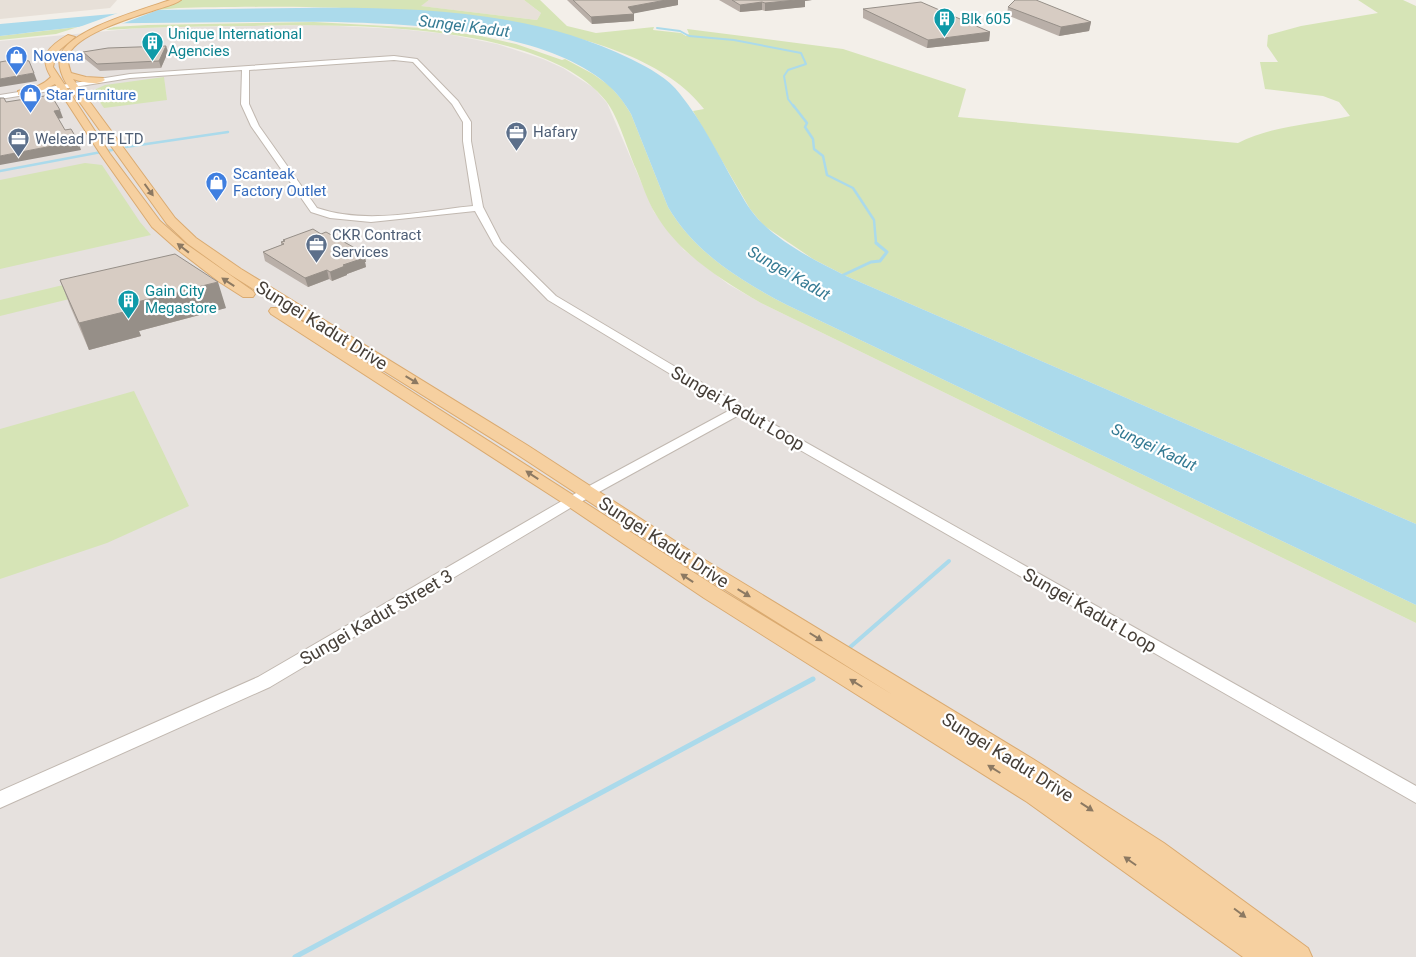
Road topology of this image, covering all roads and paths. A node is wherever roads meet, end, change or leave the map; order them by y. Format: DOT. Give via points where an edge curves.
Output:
graph roads {
  1 [pos="165,0"];
  2 [pos="177,0"];
  3 [pos="246,68"];
  4 [pos="138,76"];
  5 [pos="55,78"];
  6 [pos="100,80"];
  7 [pos="68,84"];
  8 [pos="21,93"];
  9 [pos="0,97"];
  10 [pos="83,109"];
  11 [pos="478,208"];
  12 [pos="739,410"];
  13 [pos="580,497"];
  14 [pos="1416,795"];
  15 [pos="0,800"];
  16 [pos="1266,957"];
  17 [pos="1298,957"];
  1 -- 5 [label="main road" via="84,30 66,40 53,51 48,62"];
  2 -- 7 [label="main road" via="80,38 66,50 64,62"];
  3 -- 4 [label="street, Sungei Kadut Loop"];
  3 -- 11 [label="street" via="245,104 255,126 314,210 354,220"];
  3 -- 11 [label="street, Sungei Kadut Loop" via="394,58 415,60 455,103 467,122"];
  4 -- 6 [label="street, Sungei Kadut Loop"];
  4 -- 7 [label="street, Sungei Kadut Loop"];
  5 -- 7 [label="main road, Sungei Kadut Drive"];
  5 -- 8 [label="main road" via="44,87"];
  6 -- 7 [label="main road" via="75,78"];
  7 -- 8 [label="street"];
  7 -- 9 [label="street"];
  7 -- 10 [label="main road, Sungei Kadut Drive"];
  8 -- 9 [label="street"];
  10 -- 13 [label="main road, Sungei Kadut Drive, one-way" via="171,221 192,241 236,272 521,448"];
  13 -- 10 [label="main road, Sungei Kadut Drive, one-way" via="223,278 182,248 156,224 103,152"];
  11 -- 12 [label="street, Sungei Kadut Loop" via="497,243 552,298"];
  12 -- 13 [label="street, Sungei Kadut Street 3"];
  12 -- 14 [label="street, Sungei Kadut Loop"];
  13 -- 15 [label="street, Sungei Kadut Street 3" via="264,682"];
  16 -- 13 [label="main road, Sungei Kadut Drive, one-way" via="1036,795 711,593"];
  13 -- 17 [label="main road, Sungei Kadut Drive, one-way" via="688,558 1016,761 1154,851"];
}
